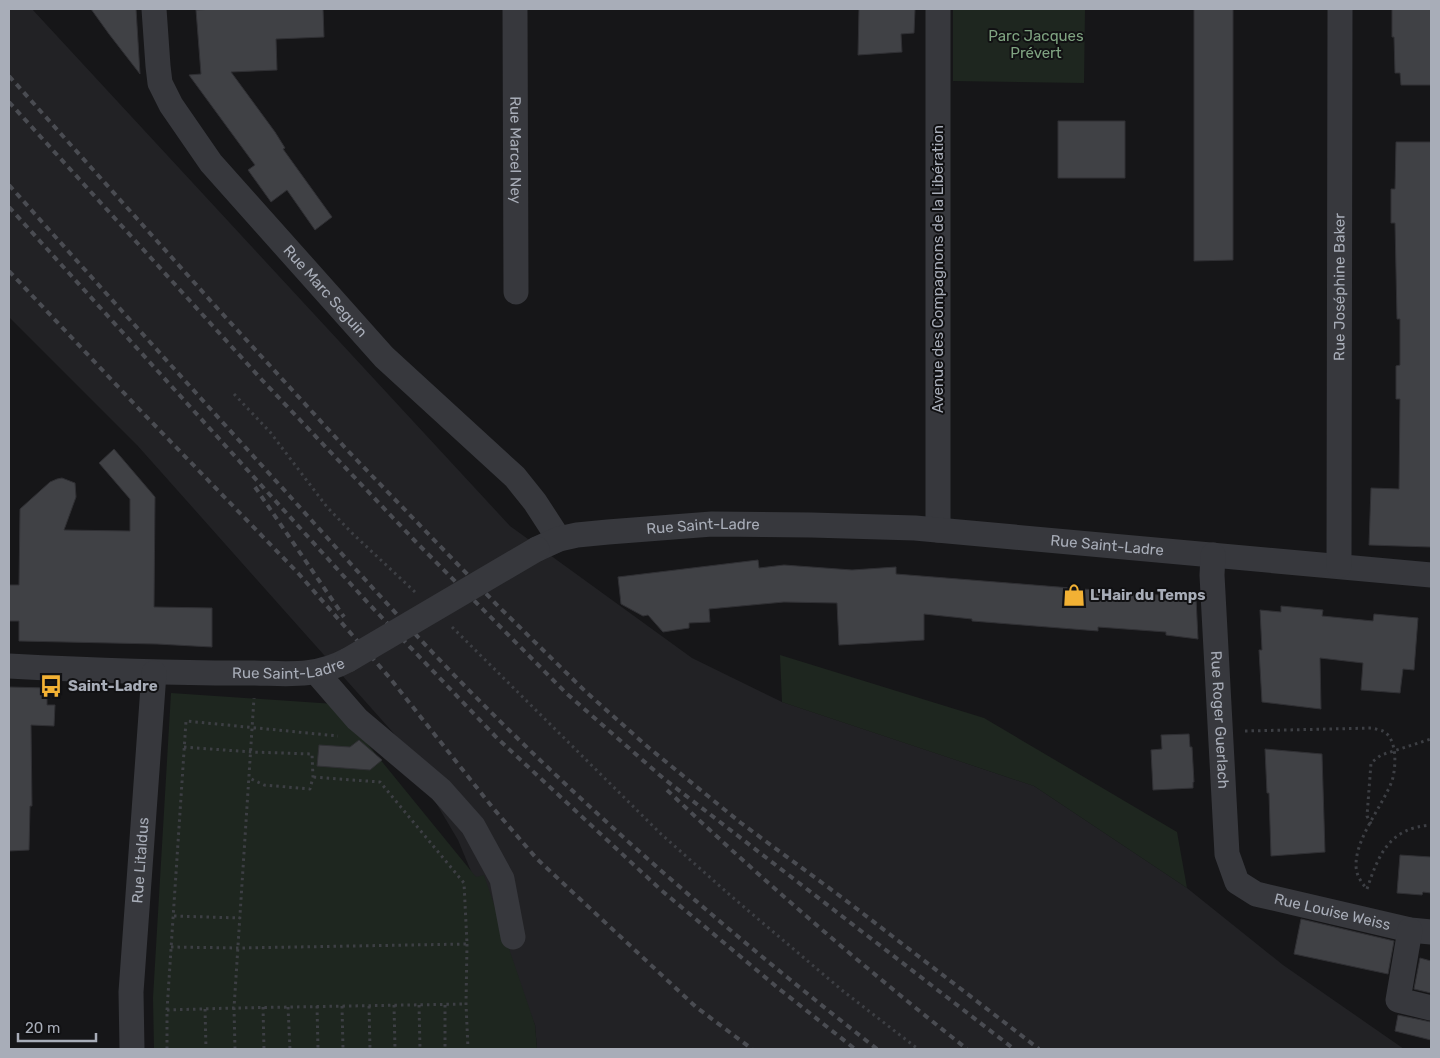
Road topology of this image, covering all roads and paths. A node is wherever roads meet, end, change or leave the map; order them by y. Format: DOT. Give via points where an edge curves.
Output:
graph roads {
  1 [pos="154,9"];
  2 [pos="515,9"];
  3 [pos="938,9"];
  4 [pos="1340,9"];
  5 [pos="516,292"];
  6 [pos="234,394"];
  7 [pos="938,530"];
  8 [pos="559,539"];
  9 [pos="1213,555"];
  10 [pos="1339,566"];
  11 [pos="1431,575"];
  12 [pos="420,596"];
  13 [pos="451,625"];
  14 [pos="9,666"];
  15 [pos="253,672"];
  16 [pos="317,672"];
  17 [pos="154,673"];
  18 [pos="252,726"];
  19 [pos="1220,731"];
  20 [pos="317,734"];
  21 [pos="1431,739"];
  22 [pos="184,747"];
  23 [pos="1395,749"];
  24 [pos="251,752"];
  25 [pos="313,777"];
  26 [pos="249,778"];
  27 [pos="1370,824"];
  28 [pos="1431,825"];
  29 [pos="1237,882"];
  30 [pos="174,916"];
  31 [pos="240,918"];
  32 [pos="1420,931"];
  33 [pos="513,937"];
  34 [pos="467,944"];
  35 [pos="172,947"];
  36 [pos="238,948"];
  37 [pos="466,1004"];
  38 [pos="394,1005"];
  39 [pos="419,1005"];
  40 [pos="444,1005"];
  41 [pos="317,1006"];
  42 [pos="342,1006"];
  43 [pos="369,1006"];
  44 [pos="263,1007"];
  45 [pos="288,1007"];
  46 [pos="234,1008"];
  47 [pos="1431,1008"];
  48 [pos="205,1009"];
  49 [pos="167,1010"];
  50 [pos="132,1049"];
  51 [pos="167,1049"];
  52 [pos="206,1049"];
  53 [pos="235,1049"];
  54 [pos="264,1049"];
  55 [pos="290,1049"];
  56 [pos="318,1049"];
  57 [pos="343,1049"];
  58 [pos="370,1049"];
  59 [pos="395,1049"];
  60 [pos="420,1049"];
  61 [pos="445,1049"];
  62 [pos="468,1049"];
  63 [pos="918,1049"];
  1 -- 8 [label="street, Rue Marc Seguin" via="160,83 171,105 211,163 384,357 515,477"];
  2 -- 5 [label="street, Rue Marcel Ney"];
  3 -- 7 [label="street, Avenue des Compagnons de la Libération"];
  4 -- 10 [label="street, Rue Joséphine Baker"];
  6 -- 12 [label="path" via="270,432 327,507"];
  7 -- 8 [label="street, Rue Saint-Ladre" via="712,524"];
  7 -- 9 [label="street, Rue Saint-Ladre"];
  8 -- 16 [label="street, Rue Saint-Ladre, bridge" via="537,548 336,667"];
  9 -- 10 [label="street, Rue Saint-Ladre"];
  9 -- 19 [label="street, Rue Roger Guerlach"];
  10 -- 11 [label="street, Rue Saint-Ladre"];
  13 -- 63 [label="path" via="661,834 814,966"];
  14 -- 17 [label="street, Rue Saint-Ladre"];
  15 -- 16 [label="street, Rue Saint-Ladre"];
  15 -- 17 [label="street, Rue Saint-Ladre"];
  15 -- 18 [label="path"];
  16 -- 33 [label="street" via="357,719 441,790 474,826 502,879"];
  17 -- 50 [label="street, Rue Litaldus" via="131,992"];
  18 -- 20 [label="path"];
  18 -- 22 [label="path" via="186,721"];
  18 -- 24 [label="path"];
  19 -- 23 [label="path" via="1372,728 1385,732"];
  19 -- 29 [label="street, Rue Roger Guerlach" via="1226,854"];
  21 -- 23 [label="path"];
  22 -- 24 [label="path"];
  22 -- 30 [label="path"];
  23 -- 27 [label="path" via="1392,779"];
  23 -- 27 [label="path" via="1381,754 1371,763 1367,816"];
  24 -- 25 [label="path" via="312,754"];
  24 -- 26 [label="path"];
  25 -- 26 [label="path" via="310,789 264,785"];
  25 -- 34 [label="path" via="380,782 464,883"];
  26 -- 31 [label="path"];
  27 -- 28 [label="path" via="1361,841 1356,865 1359,880 1367,890 1379,857 1392,840 1412,827"];
  29 -- 32 [label="street, Rue Louise Weiss" via="1256,894"];
  30 -- 31 [label="path"];
  30 -- 35 [label="path"];
  31 -- 36 [label="path"];
  32 -- 47 [label="street" via="1398,1000"];
  34 -- 36 [label="path"];
  34 -- 37 [label="path"];
  35 -- 36 [label="path"];
  35 -- 49 [label="path"];
  36 -- 46 [label="path"];
  37 -- 40 [label="path"];
  37 -- 62 [label="path"];
  38 -- 39 [label="path"];
  38 -- 43 [label="path"];
  38 -- 59 [label="path"];
  39 -- 40 [label="path"];
  39 -- 60 [label="path"];
  40 -- 61 [label="path"];
  41 -- 42 [label="path"];
  41 -- 45 [label="path"];
  41 -- 56 [label="path"];
  42 -- 43 [label="path"];
  42 -- 57 [label="path"];
  43 -- 58 [label="path"];
  44 -- 45 [label="path"];
  44 -- 46 [label="path"];
  44 -- 54 [label="path"];
  45 -- 55 [label="path"];
  46 -- 48 [label="path"];
  46 -- 53 [label="path"];
  48 -- 49 [label="path"];
  48 -- 52 [label="path"];
  49 -- 51 [label="path"];
}
